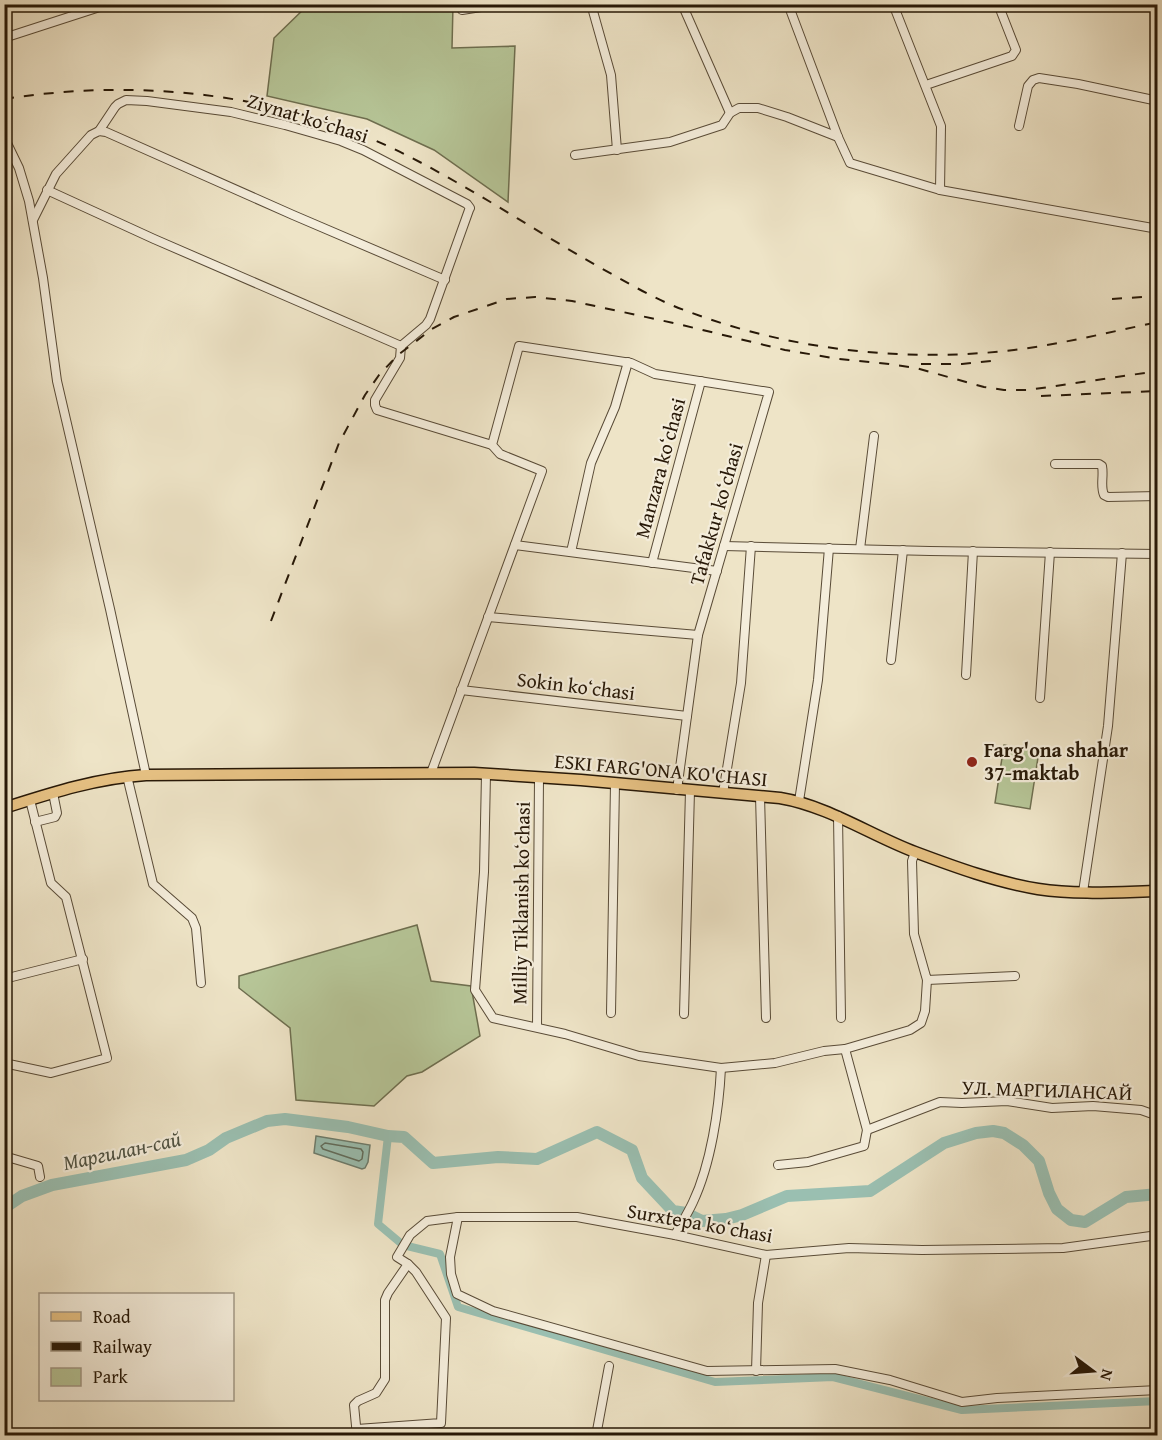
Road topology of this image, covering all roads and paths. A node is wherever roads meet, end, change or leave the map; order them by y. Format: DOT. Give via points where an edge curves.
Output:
graph roads {
  1 [pos="109,4"];
  2 [pos="462,4"];
  3 [pos="500,4"];
  4 [pos="591,4"];
  5 [pos="682,4"];
  6 [pos="788,4"];
  7 [pos="893,4"];
  8 [pos="998,4"];
  9 [pos="4,38"];
  10 [pos="926,86"];
  11 [pos="1158,100"];
  12 [pos="730,112"];
  13 [pos="1019,126"];
  14 [pos="99,132"];
  15 [pos="4,137"];
  16 [pos="838,137"];
  17 [pos="617,150"];
  18 [pos="575,155"];
  19 [pos="47,190"];
  20 [pos="940,190"];
  21 [pos="33,220"];
  22 [pos="1158,230"];
  23 [pos="445,280"];
  24 [pos="401,346"];
  25 [pos="628,362"];
  26 [pos="701,381"];
  27 [pos="874,436"];
  28 [pos="492,445"];
  29 [pos="1055,465"];
  30 [pos="1158,496"];
  31 [pos="515,545"];
  32 [pos="724,546"];
  33 [pos="751,546"];
  34 [pos="829,548"];
  35 [pos="860,549"];
  36 [pos="903,550"];
  37 [pos="973,551"];
  38 [pos="571,552"];
  39 [pos="1050,552"];
  40 [pos="1122,553"];
  41 [pos="1158,554"];
  42 [pos="652,563"];
  43 [pos="717,571"];
  44 [pos="488,617"];
  45 [pos="698,635"];
  46 [pos="891,660"];
  47 [pos="966,675"];
  48 [pos="461,690"];
  49 [pos="1040,698"];
  50 [pos="687,716"];
  51 [pos="431,773"];
  52 [pos="486,774"];
  53 [pos="146,775"];
  54 [pos="127,776"];
  55 [pos="539,778"];
  56 [pos="615,784"];
  57 [pos="677,790"];
  58 [pos="690,791"];
  59 [pos="53,793"];
  60 [pos="723,794"];
  61 [pos="760,796"];
  62 [pos="30,800"];
  63 [pos="799,801"];
  64 [pos="4,808"];
  65 [pos="838,816"];
  66 [pos="36,822"];
  67 [pos="915,852"];
  68 [pos="1158,891"];
  69 [pos="1083,892"];
  70 [pos="83,959"];
  71 [pos="1015,976"];
  72 [pos="4,980"];
  73 [pos="927,980"];
  74 [pos="201,983"];
  75 [pos="611,1013"];
  76 [pos="684,1014"];
  77 [pos="766,1018"];
  78 [pos="841,1018"];
  79 [pos="537,1027"];
  80 [pos="844,1048"];
  81 [pos="4,1063"];
  82 [pos="721,1068"];
  83 [pos="1158,1116"];
  84 [pos="867,1130"];
  85 [pos="4,1156"];
  86 [pos="778,1165"];
  87 [pos="40,1177"];
  88 [pos="458,1216"];
  89 [pos="1158,1234"];
  90 [pos="675,1235"];
  91 [pos="766,1255"];
  92 [pos="408,1264"];
  93 [pos="609,1366"];
  94 [pos="756,1371"];
  95 [pos="1158,1390"];
  96 [pos="357,1432"];
  97 [pos="596,1436"];
  1 -- 9 [label="street"];
  2 -- 3 [label="street" via="462,10"];
  4 -- 17 [label="street" via="610,75"];
  5 -- 12 [label="street"];
  6 -- 16 [label="street"];
  7 -- 10 [label="street"];
  8 -- 10 [label="street" via="1016,50 1012,56"];
  10 -- 20 [label="street" via="941,126"];
  11 -- 13 [label="street" via="1039,78 1028,86"];
  12 -- 16 [label="street" via="758,108"];
  12 -- 17 [label="street" via="723,125 670,142"];
  14 -- 19 [label="street, Ziynat koʻchasi" via="56,174"];
  14 -- 23 [label="street"];
  14 -- 23 [label="street, Ziynat koʻchasi" via="118,104 126,100 147,101 231,112 363,150 469,206"];
  15 -- 21 [label="street" via="19,168"];
  16 -- 20 [label="street" via="850,163"];
  17 -- 18 [label="street"];
  19 -- 21 [label="street, Ziynat koʻchasi"];
  19 -- 24 [label="street"];
  20 -- 22 [label="street"];
  21 -- 53 [label="street" via="57,381"];
  23 -- 24 [label="street, Ziynat koʻchasi" via="428,323"];
  24 -- 28 [label="street" via="400,358 375,400 377,410"];
  25 -- 26 [label="street, Tafakkur koʻchasi" via="655,374"];
  25 -- 28 [label="street" via="519,346"];
  25 -- 38 [label="street" via="615,407 591,463"];
  26 -- 32 [label="street, Tafakkur koʻchasi" via="769,392"];
  26 -- 42 [label="street, Manzara koʻchasi"];
  27 -- 35 [label="street"];
  28 -- 31 [label="street" via="500,454 542,471"];
  29 -- 30 [label="street" via="1099,464 1103,472 1102,491 1108,497"];
  31 -- 38 [label="street"];
  31 -- 44 [label="street"];
  32 -- 33 [label="street"];
  32 -- 43 [label="street, Tafakkur koʻchasi"];
  33 -- 34 [label="street"];
  33 -- 60 [label="street" via="741,683"];
  34 -- 35 [label="street"];
  34 -- 63 [label="street" via="818,680"];
  35 -- 36 [label="street"];
  36 -- 37 [label="street"];
  36 -- 46 [label="street"];
  37 -- 39 [label="street"];
  37 -- 47 [label="street"];
  38 -- 42 [label="street"];
  39 -- 40 [label="street"];
  39 -- 49 [label="street"];
  40 -- 41 [label="street"];
  40 -- 69 [label="street" via="1108,726"];
  42 -- 43 [label="street"];
  43 -- 45 [label="street, Tafakkur koʻchasi"];
  44 -- 45 [label="street"];
  44 -- 48 [label="street"];
  45 -- 50 [label="street, Tafakkur koʻchasi"];
  48 -- 50 [label="street, Sokin koʻchasi"];
  48 -- 51 [label="street"];
  50 -- 57 [label="street, Tafakkur koʻchasi"];
  51 -- 52 [label="main road, ESKI FARG'ONA KO'CHASI"];
  51 -- 53 [label="main road, ESKI FARG'ONA KO'CHASI"];
  52 -- 55 [label="main road, ESKI FARG'ONA KO'CHASI"];
  52 -- 79 [label="street" via="475,990 494,1017"];
  53 -- 54 [label="main road, ESKI FARG'ONA KO'CHASI"];
  54 -- 59 [label="main road, ESKI FARG'ONA KO'CHASI"];
  54 -- 74 [label="street" via="153,884 192,918 196,928"];
  55 -- 56 [label="main road, ESKI FARG'ONA KO'CHASI"];
  55 -- 79 [label="street, Milliy Tiklanish koʻchasi"];
  56 -- 57 [label="main road, ESKI FARG'ONA KO'CHASI"];
  56 -- 75 [label="street"];
  57 -- 58 [label="main road, ESKI FARG'ONA KO'CHASI"];
  58 -- 60 [label="main road, ESKI FARG'ONA KO'CHASI"];
  58 -- 76 [label="street"];
  59 -- 62 [label="main road, ESKI FARG'ONA KO'CHASI"];
  59 -- 66 [label="street" via="55,817"];
  60 -- 61 [label="main road, ESKI FARG'ONA KO'CHASI"];
  61 -- 63 [label="main road, ESKI FARG'ONA KO'CHASI"];
  61 -- 77 [label="street"];
  62 -- 64 [label="main road, ESKI FARG'ONA KO'CHASI"];
  62 -- 66 [label="street"];
  63 -- 65 [label="main road, ESKI FARG'ONA KO'CHASI"];
  65 -- 67 [label="main road, ESKI FARG'ONA KO'CHASI"];
  65 -- 78 [label="street"];
  66 -- 70 [label="street" via="51,883 66,897"];
  67 -- 69 [label="main road, ESKI FARG'ONA KO'CHASI" via="998,880"];
  67 -- 73 [label="street" via="914,934"];
  68 -- 69 [label="main road, ESKI FARG'ONA KO'CHASI"];
  70 -- 72 [label="street"];
  70 -- 81 [label="street" via="107,1058 51,1073"];
  71 -- 73 [label="street"];
  73 -- 80 [label="street" via="921,1023 910,1030"];
  79 -- 82 [label="street" via="639,1056"];
  80 -- 82 [label="street" via="775,1063"];
  80 -- 84 [label="street"];
  82 -- 90 [label="street" via="720,1098 700,1184"];
  83 -- 84 [label="street, УЛ. МАРГИЛАНСАЙ" via="1142,1110 1093,1106 1052,1108 1007,1101 940,1102"];
  84 -- 86 [label="street" via="864,1146 808,1162"];
  85 -- 87 [label="street" via="38,1166"];
  88 -- 90 [label="street, Surxtepa koʻchasi" via="577,1217"];
  88 -- 92 [label="street, Surxtepa koʻchasi" via="427,1221 408,1238 399,1253"];
  88 -- 94 [label="street" via="450,1257 457,1294 493,1311 707,1371"];
  89 -- 91 [label="street, Surxtepa koʻchasi" via="1064,1248 849,1248"];
  90 -- 91 [label="street, Surxtepa koʻchasi"];
  91 -- 94 [label="street" via="758,1303"];
  92 -- 96 [label="street" via="385,1300 385,1379 376,1393 354,1406"];
  92 -- 96 [label="street" via="446,1318 441,1423"];
  93 -- 97 [label="street"];
  94 -- 95 [label="street" via="835,1369 890,1380 962,1402"];
}
